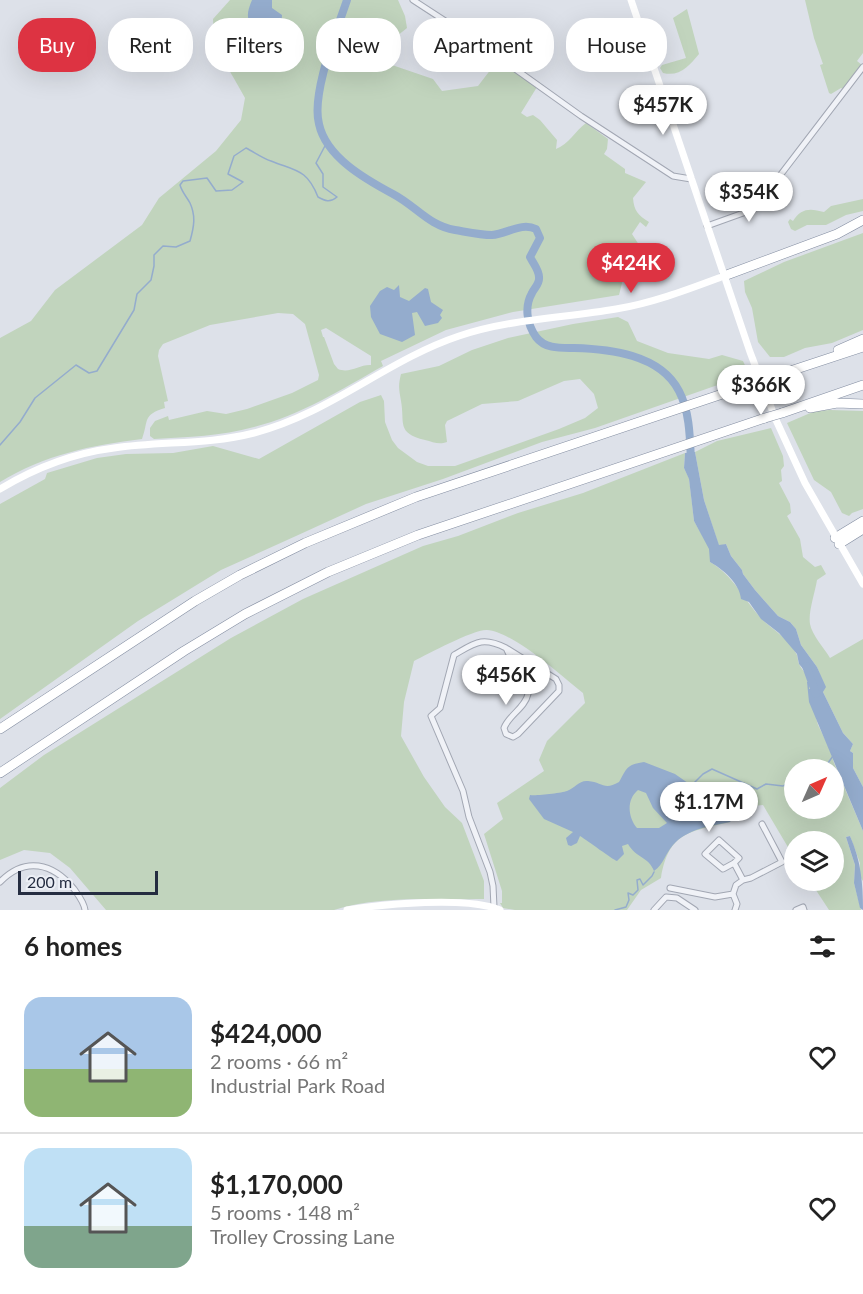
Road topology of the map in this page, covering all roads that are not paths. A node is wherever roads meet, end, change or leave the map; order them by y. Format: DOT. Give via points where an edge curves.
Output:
graph roads {
  1 [pos="413,0"];
  2 [pos="631,0"];
  3 [pos="863,67"];
  4 [pos="691,179"];
  5 [pos="863,220"];
  6 [pos="707,226"];
  7 [pos="863,227"];
  8 [pos="837,234"];
  9 [pos="724,276"];
  10 [pos="863,339"];
  11 [pos="863,347"];
  12 [pos="805,366"];
  13 [pos="863,385"];
  14 [pos="863,404"];
  15 [pos="785,412"];
  16 [pos="0,489"];
  17 [pos="863,521"];
  18 [pos="863,529"];
  19 [pos="837,541"];
  20 [pos="863,584"];
  21 [pos="506,648"];
  22 [pos="0,729"];
  23 [pos="0,773"];
  24 [pos="762,824"];
  25 [pos="734,863"];
  26 [pos="742,880"];
  27 [pos="0,882"];
  28 [pos="670,888"];
  29 [pos="733,894"];
  30 [pos="497,909"];
  31 [pos="737,909"];
  32 [pos="85,910"];
  33 [pos="347,910"];
  34 [pos="654,910"];
  35 [pos="695,910"];
  36 [pos="796,910"];
  37 [pos="804,910"];
  1 -- 4 [label="street" via="673,176"];
  2 -- 4 [label="street"];
  3 -- 6 [label="street" via="759,203"];
  4 -- 6 [label="street"];
  5 -- 8 [label="highway"];
  6 -- 9 [label="street"];
  7 -- 8 [label="highway"];
  8 -- 9 [label="highway"];
  9 -- 16 [label="street" via="613,310 469,333 440,343 320,408 272,428 206,442 93,451 52,464"];
  9 -- 19 [label="street" via="780,431"];
  10 -- 12 [label="highway"];
  11 -- 12 [label="highway"];
  12 -- 22 [label="highway, bridge" via="416,497 289,550 181,609"];
  13 -- 15 [label="highway"];
  14 -- 15 [label="highway" via="841,403"];
  15 -- 23 [label="highway, bridge" via="418,535 355,560 245,614"];
  17 -- 19 [label="highway"];
  18 -- 19 [label="highway"];
  19 -- 20 [label="street"];
  21 -- 21 [label="street" via="528,694 527,701 504,728 513,737 559,691 559,685 556,679"];
  21 -- 30 [label="street" via="479,641 454,656 440,708 431,716 463,791 490,872"];
  24 -- 26 [label="street" via="782,862"];
  25 -- 25 [label="street" via="739,858 719,840 705,854 723,869"];
  25 -- 26 [label="street"];
  26 -- 29 [label="street"];
  27 -- 32 [label="street" via="20,868 42,866 66,880"];
  28 -- 29 [label="street" via="715,897"];
  29 -- 31 [label="street"];
  30 -- 33 [label="street" via="474,904 395,904"];
  34 -- 35 [label="street" via="666,897 677,898"];
  36 -- 37 [label="street"];
}
